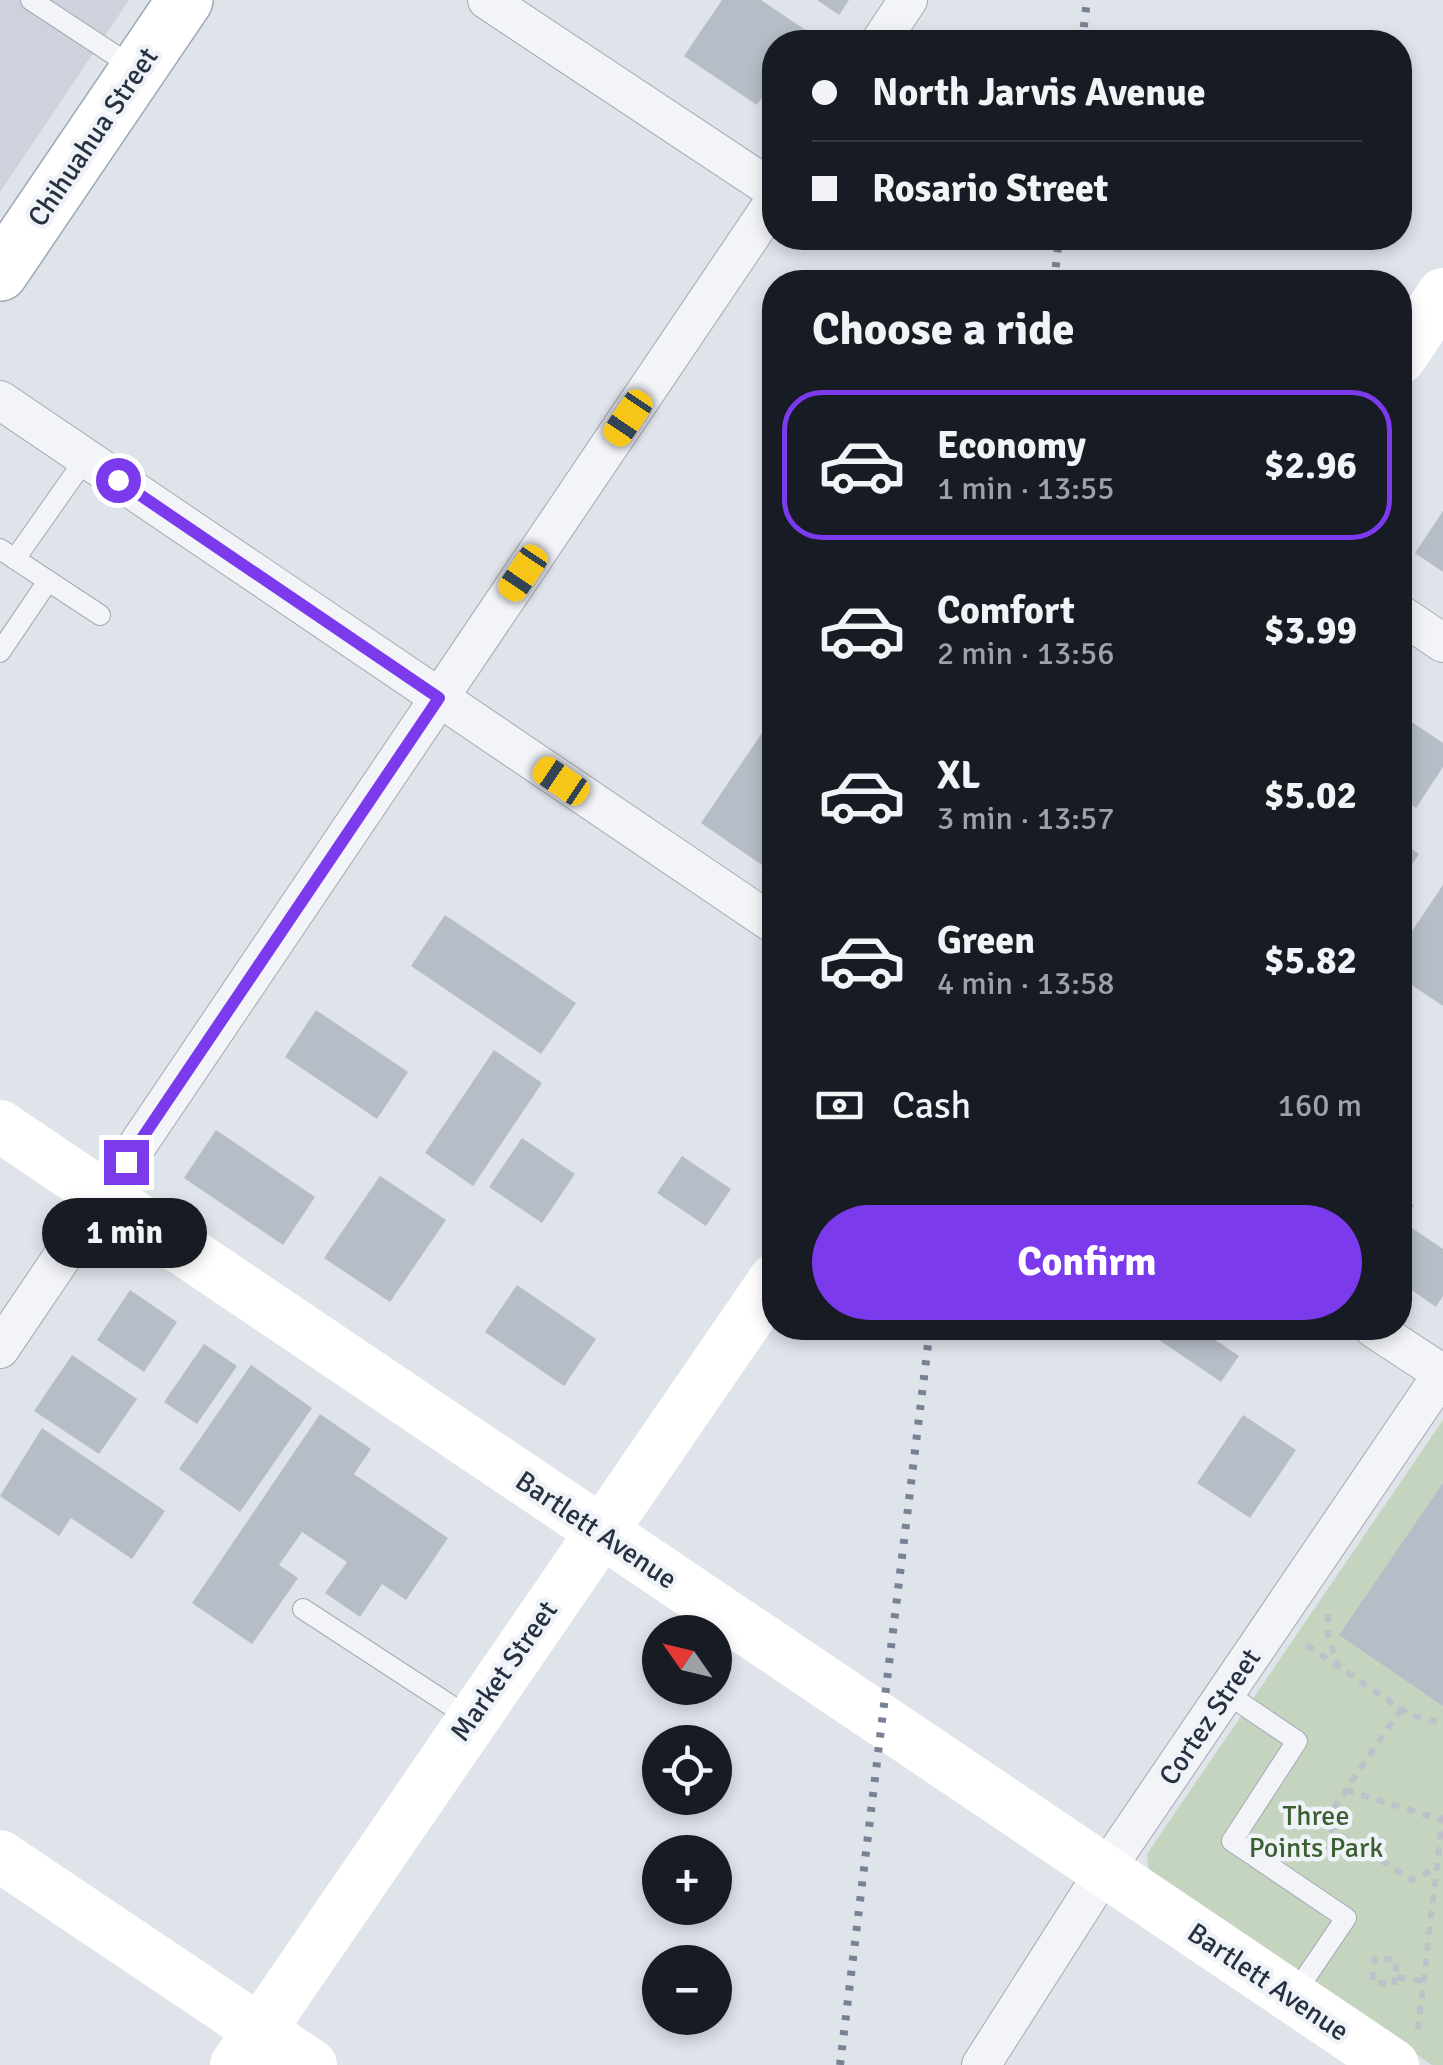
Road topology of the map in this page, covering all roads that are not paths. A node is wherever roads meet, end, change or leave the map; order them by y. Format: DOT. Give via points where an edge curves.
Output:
graph roads {
  1 [pos="30,0"];
  2 [pos="186,0"];
  3 [pos="487,0"];
  4 [pos="908,0"];
  5 [pos="888,30"];
  6 [pos="138,70"];
  7 [pos="762,182"];
  8 [pos="762,219"];
  9 [pos="2,268"];
  10 [pos="1443,294"];
  11 [pos="1412,340"];
  12 [pos="0,400"];
  13 [pos="86,458"];
  14 [pos="8,554"];
  15 [pos="48,581"];
  16 [pos="100,616"];
  17 [pos="1412,622"];
  18 [pos="1443,643"];
  19 [pos="0,652"];
  20 [pos="439,698"];
  21 [pos="762,917"];
  22 [pos="0,1126"];
  23 [pos="104,1195"];
  24 [pos="762,1298"];
  25 [pos="1391,1340"];
  26 [pos="0,1349"];
  27 [pos="1443,1374"];
  28 [pos="600,1534"];
  29 [pos="304,1608"];
  30 [pos="1226,1693"];
  31 [pos="470,1718"];
  32 [pos="0,1856"];
  33 [pos="1104,1872"];
  34 [pos="1292,1998"];
  35 [pos="247,2048"];
  36 [pos="1405,2053"];
  37 [pos="311,2065"];
  38 [pos="981,2065"];
  1 -- 6 [label="lane"];
  2 -- 6 [label="main road, Chihuahua Street"];
  3 -- 7 [label="street"];
  4 -- 5 [label="street"];
  6 -- 9 [label="main road, Chihuahua Street"];
  8 -- 20 [label="street"];
  10 -- 11 [label="main road"];
  12 -- 13 [label="street"];
  13 -- 14 [label="lane"];
  13 -- 20 [label="street"];
  14 -- 15 [label="lane"];
  15 -- 16 [label="lane"];
  15 -- 19 [label="lane"];
  17 -- 18 [label="street"];
  20 -- 21 [label="street"];
  20 -- 23 [label="street"];
  22 -- 23 [label="main road, Bartlett Avenue"];
  23 -- 26 [label="street"];
  23 -- 28 [label="main road, Bartlett Avenue"];
  24 -- 28 [label="main road, Market Street"];
  25 -- 27 [label="street"];
  27 -- 30 [label="street, Cortez Street"];
  28 -- 31 [label="main road, Market Street"];
  28 -- 33 [label="main road, Bartlett Avenue"];
  29 -- 31 [label="lane"];
  30 -- 33 [label="street, Cortez Street"];
  30 -- 34 [label="lane" via="1298,1741 1232,1840 1346,1918"];
  31 -- 35 [label="main road, Market Street"];
  32 -- 35 [label="main road"];
  33 -- 34 [label="main road, Bartlett Avenue"];
  33 -- 38 [label="street, Cortez Street"];
  34 -- 36 [label="main road, Bartlett Avenue"];
  35 -- 37 [label="main road"];
}
